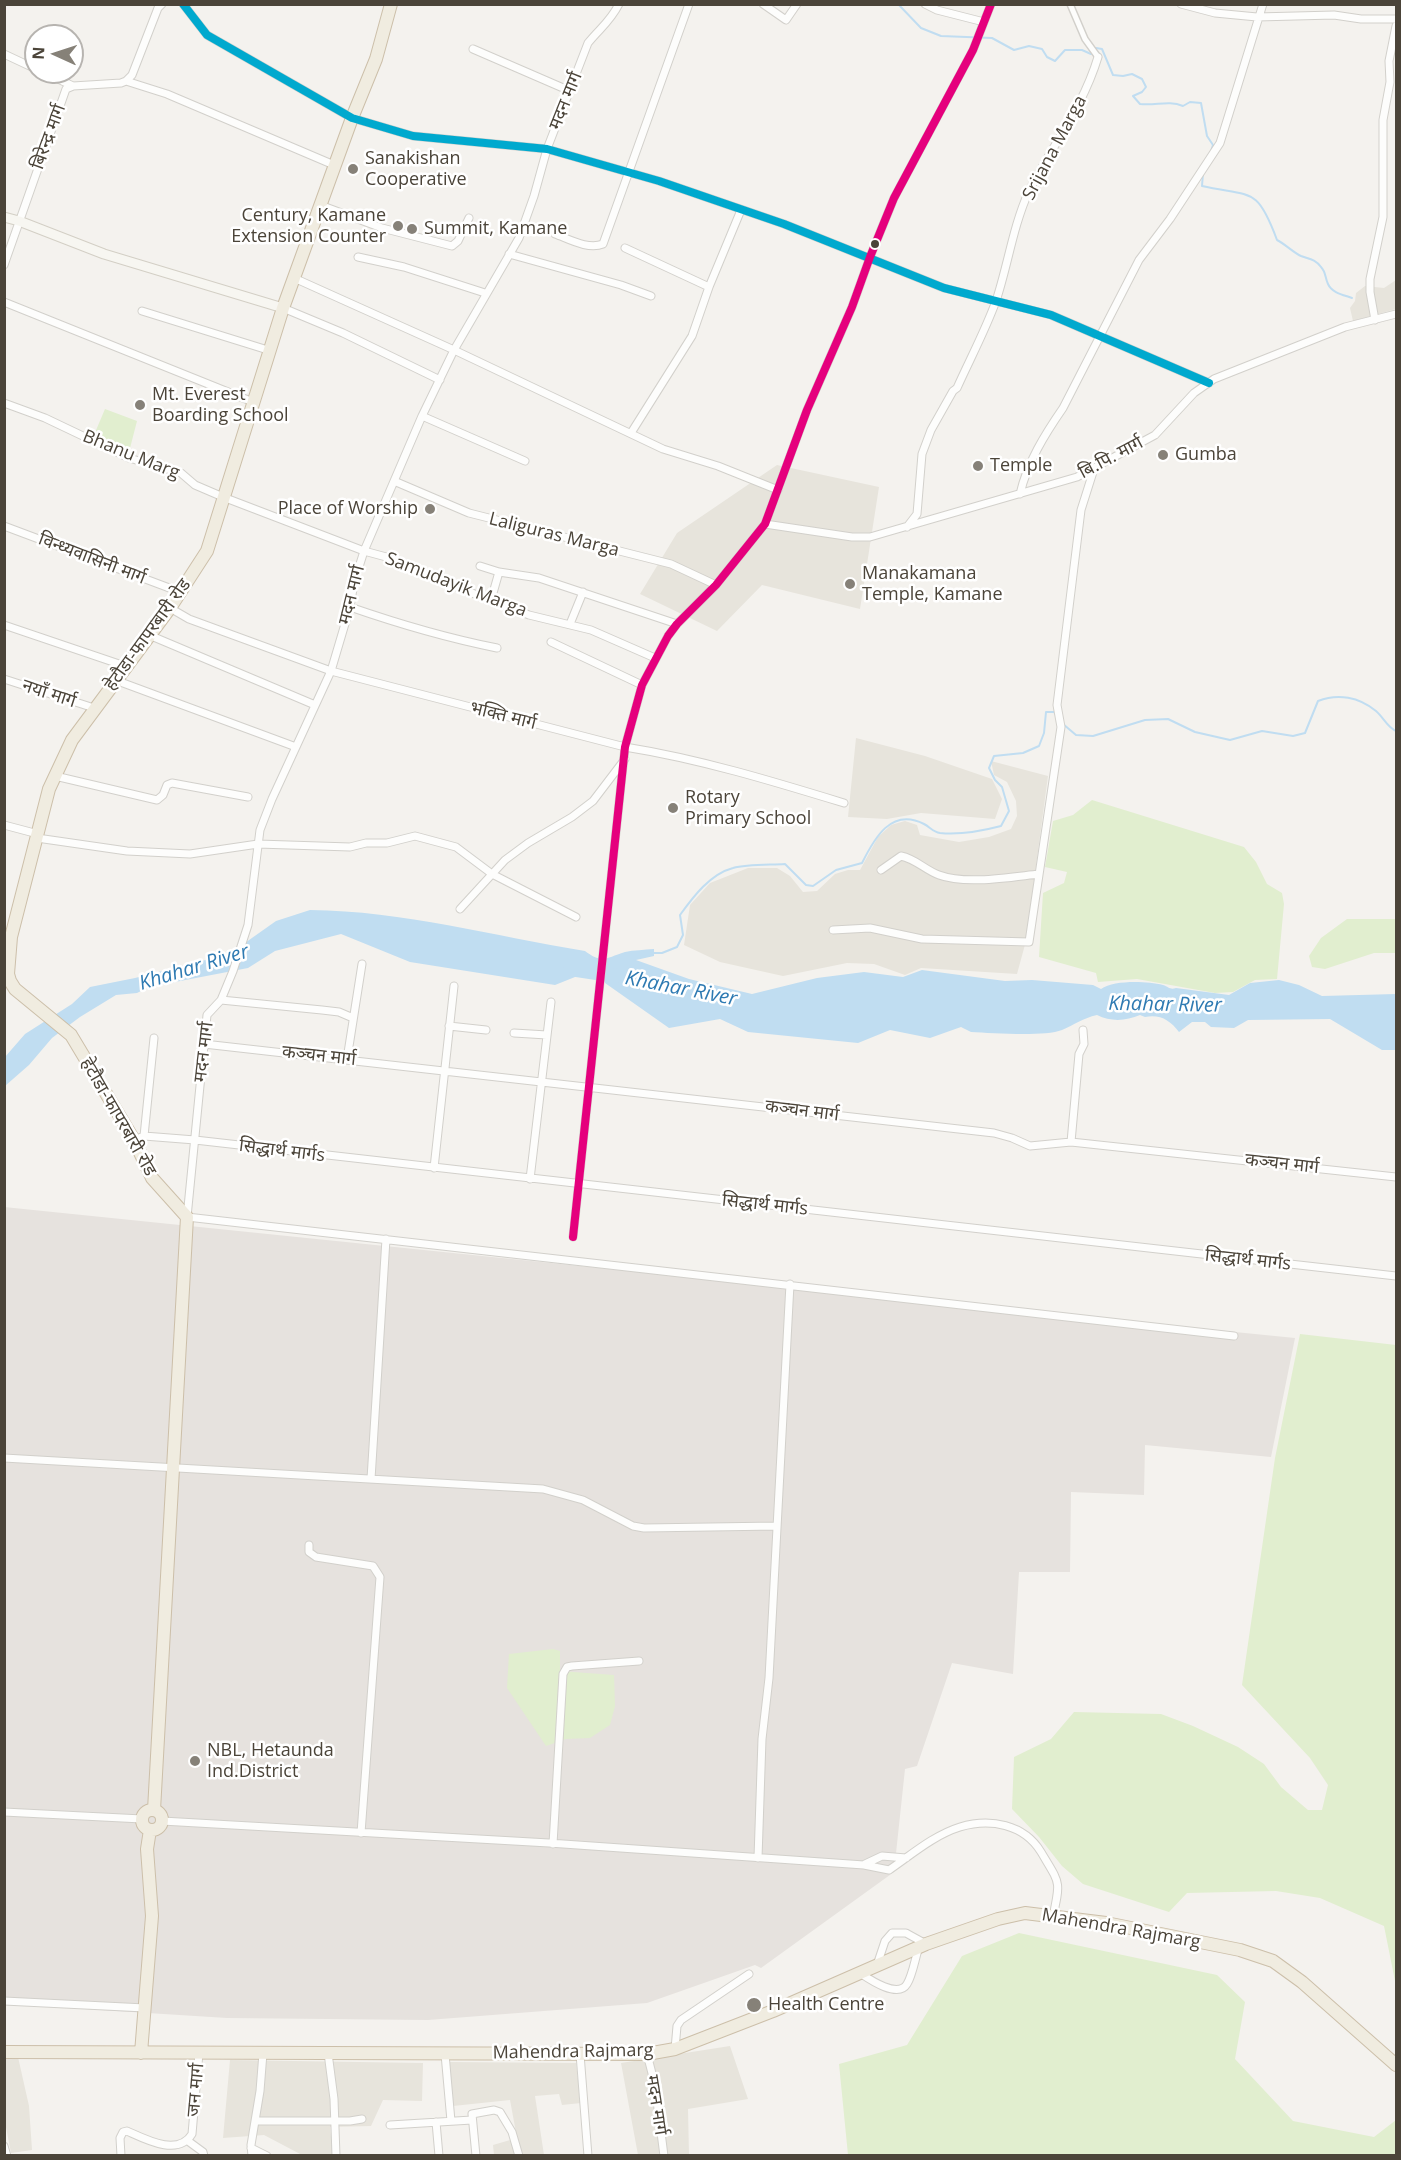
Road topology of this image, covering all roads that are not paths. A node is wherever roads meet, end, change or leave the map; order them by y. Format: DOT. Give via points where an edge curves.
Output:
graph roads {
  1 [pos="162,4"];
  2 [pos="183,4"];
  3 [pos="391,4"];
  4 [pos="619,4"];
  5 [pos="689,4"];
  6 [pos="763,4"];
  7 [pos="797,4"];
  8 [pos="925,4"];
  9 [pos="991,4"];
  10 [pos="1070,4"];
  11 [pos="1181,4"];
  12 [pos="1263,4"];
  13 [pos="1257,17"];
  14 [pos="1396,19"];
  15 [pos="983,25"];
  16 [pos="1396,26"];
  17 [pos="473,49"];
  18 [pos="4,54"];
  19 [pos="1098,57"];
  20 [pos="24,63"];
  21 [pos="126,81"];
  22 [pos="69,84"];
  23 [pos="73,86"];
  24 [pos="570,91"];
  25 [pos="352,118"];
  26 [pos="547,149"];
  27 [pos="334,165"];
  28 [pos="628,173"];
  29 [pos="320,205"];
  30 [pos="741,210"];
  31 [pos="4,217"];
  32 [pos="468,218"];
  33 [pos="19,221"];
  34 [pos="555,234"];
  35 [pos="625,248"];
  36 [pos="509,254"];
  37 [pos="358,257"];
  38 [pos="870,258"];
  39 [pos="4,265"];
  40 [pos="294,278"];
  41 [pos="709,287"];
  42 [pos="486,293"];
  43 [pos="651,296"];
  44 [pos="996,300"];
  45 [pos="4,302"];
  46 [pos="283,308"];
  47 [pos="142,311"];
  48 [pos="1396,314"];
  49 [pos="1375,320"];
  50 [pos="1100,335"];
  51 [pos="454,350"];
  52 [pos="271,351"];
  53 [pos="440,380"];
  54 [pos="1209,383"];
  55 [pos="253,402"];
  56 [pos="4,403"];
  57 [pos="422,416"];
  58 [pos="631,433"];
  59 [pos="525,461"];
  60 [pos="1094,469"];
  61 [pos="394,481"];
  62 [pos="778,490"];
  63 [pos="1020,494"];
  64 [pos="223,497"];
  65 [pos="765,524"];
  66 [pos="4,526"];
  67 [pos="907,527"];
  68 [pos="364,551"];
  69 [pos="480,566"];
  70 [pos="499,572"];
  71 [pos="716,585"];
  72 [pos="180,592"];
  73 [pos="583,592"];
  74 [pos="491,600"];
  75 [pos="350,607"];
  76 [pos="170,608"];
  77 [pos="570,624"];
  78 [pos="677,624"];
  79 [pos="4,625"];
  80 [pos="149,635"];
  81 [pos="551,642"];
  82 [pos="497,648"];
  83 [pos="655,658"];
  84 [pos="125,666"];
  85 [pos="331,671"];
  86 [pos="4,679"];
  87 [pos="115,680"];
  88 [pos="642,685"];
  89 [pos="315,705"];
  90 [pos="94,708"];
  91 [pos="296,747"];
  92 [pos="626,747"];
  93 [pos="624,759"];
  94 [pos="55,776"];
  95 [pos="248,797"];
  96 [pos="844,803"];
  97 [pos="4,825"];
  98 [pos="37,836"];
  99 [pos="258,844"];
  100 [pos="881,870"];
  101 [pos="492,874"];
  102 [pos="1039,874"];
  103 [pos="460,909"];
  104 [pos="576,917"];
  105 [pos="833,930"];
  106 [pos="8,937"];
  107 [pos="362,964"];
  108 [pos="454,986"];
  109 [pos="221,1000"];
  110 [pos="551,1002"];
  111 [pos="353,1018"];
  112 [pos="449,1026"];
  113 [pos="486,1030"];
  114 [pos="1083,1030"];
  115 [pos="514,1033"];
  116 [pos="547,1035"];
  117 [pos="154,1038"];
  118 [pos="204,1044"];
  119 [pos="347,1059"];
  120 [pos="444,1070"];
  121 [pos="542,1081"];
  122 [pos="589,1086"];
  123 [pos="139,1138"];
  124 [pos="195,1140"];
  125 [pos="1071,1142"];
  126 [pos="434,1168"];
  127 [pos="1396,1177"];
  128 [pos="530,1179"];
  129 [pos="579,1185"];
  130 [pos="187,1217"];
  131 [pos="573,1237"];
  132 [pos="386,1239"];
  133 [pos="1396,1276"];
  134 [pos="790,1284"];
  135 [pos="1234,1336"];
  136 [pos="4,1458"];
  137 [pos="173,1467"];
  138 [pos="371,1479"];
  139 [pos="777,1526"];
  140 [pos="309,1545"];
  141 [pos="639,1661"];
  142 [pos="154,1810"];
  143 [pos="4,1812"];
  144 [pos="142,1819"];
  145 [pos="162,1821"];
  146 [pos="150,1830"];
  147 [pos="361,1833"];
  148 [pos="553,1844"];
  149 [pos="758,1857"];
  150 [pos="906,1858"];
  151 [pos="864,1865"];
  152 [pos="1053,1916"];
  153 [pos="922,1945"];
  154 [pos="876,1965"];
  155 [pos="860,1973"];
  156 [pos="749,1974"];
  157 [pos="4,2001"];
  158 [pos="145,2008"];
  159 [pos="675,2049"];
  160 [pos="4,2052"];
  161 [pos="141,2053"];
  162 [pos="199,2053"];
  163 [pos="263,2053"];
  164 [pos="328,2053"];
  165 [pos="445,2054"];
  166 [pos="579,2054"];
  167 [pos="647,2054"];
  168 [pos="1396,2065"];
  169 [pos="362,2119"];
  170 [pos="472,2120"];
  171 [pos="256,2121"];
  172 [pos="334,2121"];
  173 [pos="451,2121"];
  174 [pos="436,2122"];
  175 [pos="390,2125"];
  176 [pos="188,2141"];
  177 [pos="4,2146"];
  178 [pos="252,2152"];
  179 [pos="205,2154"];
  180 [pos="7,2156"];
  181 [pos="121,2156"];
  182 [pos="267,2156"];
  183 [pos="336,2156"];
  184 [pos="439,2156"];
  185 [pos="476,2156"];
  186 [pos="519,2156"];
  187 [pos="588,2156"];
  188 [pos="664,2156"];
  1 -- 21 [label="street"];
  2 -- 25 [label="street" via="207,35"];
  3 -- 25 [label="highway, हेटौडा-फापरबारी रोड" via="376,59"];
  4 -- 24 [label="street, मदन मार्ग" via="612,19 588,43"];
  5 -- 28 [label="street"];
  6 -- 7 [label="street" via="786,20"];
  8 -- 15 [label="street"];
  9 -- 15 [label="street"];
  10 -- 19 [label="street, Srijana Marga" via="1085,39"];
  11 -- 13 [label="street" via="1215,13"];
  12 -- 13 [label="street"];
  13 -- 14 [label="street" via="1334,15"];
  13 -- 50 [label="street" via="1220,142 1139,260"];
  15 -- 38 [label="street" via="907,171"];
  16 -- 49 [label="street" via="1383,120 1383,217 1370,279"];
  17 -- 24 [label="street"];
  18 -- 20 [label="street"];
  19 -- 44 [label="street, Srijana Marga" via="1081,102 1029,192"];
  21 -- 23 [label="street, बिरेन्द्र मार्ग"];
  21 -- 27 [label="street" via="167,94"];
  22 -- 23 [label="street"];
  23 -- 33 [label="street, बिरेन्द्र मार्ग" via="66,89 60,103"];
  24 -- 26 [label="street, मदन मार्ग"];
  25 -- 26 [label="street" via="413,136"];
  25 -- 27 [label="highway, हेटौडा-फापरबारी रोड"];
  26 -- 28 [label="street"];
  26 -- 36 [label="street, मदन मार्ग" via="519,238"];
  27 -- 29 [label="highway, हेटौडा-फापरबारी रोड"];
  28 -- 30 [label="street"];
  28 -- 34 [label="street" via="603,243 584,244"];
  29 -- 32 [label="street" via="382,228 452,246"];
  29 -- 40 [label="highway, हेटौडा-फापरबारी रोड"];
  30 -- 38 [label="street"];
  30 -- 41 [label="street"];
  31 -- 33 [label="main road"];
  33 -- 39 [label="street, बिरेन्द्र मार्ग"];
  33 -- 46 [label="main road" via="104,254"];
  35 -- 41 [label="street"];
  36 -- 42 [label="street, मदन मार्ग"];
  36 -- 43 [label="street"];
  37 -- 42 [label="street"];
  38 -- 44 [label="street" via="944,288"];
  38 -- 62 [label="street"];
  40 -- 46 [label="highway, हेटौडा-फापरबारी रोड"];
  40 -- 51 [label="street"];
  41 -- 58 [label="street" via="692,336"];
  42 -- 51 [label="street, मदन मार्ग"];
  44 -- 50 [label="street" via="1039,310"];
  44 -- 67 [label="street, Srijana Marga" via="957,388 931,430 922,454 916,514"];
  45 -- 55 [label="street"];
  46 -- 52 [label="highway, हेटौडा-फापरबारी रोड"];
  46 -- 53 [label="street"];
  47 -- 52 [label="street"];
  48 -- 49 [label="street, बि.पि. मार्ग"];
  49 -- 54 [label="street, बि.पि. मार्ग" via="1345,327"];
  50 -- 54 [label="street"];
  50 -- 63 [label="street" via="1025,475"];
  51 -- 53 [label="street, मदन मार्ग"];
  51 -- 58 [label="street"];
  52 -- 55 [label="highway, हेटौडा-फापरबारी रोड"];
  53 -- 57 [label="street, मदन मार्ग"];
  54 -- 60 [label="street, बि.पि. मार्ग" via="1194,393 1155,435"];
  55 -- 64 [label="highway, हेटौडा-फापरबारी रोड"];
  56 -- 64 [label="street, Bhanu Marg" via="129,458 181,473 195,485"];
  57 -- 59 [label="street"];
  57 -- 61 [label="street, मदन मार्ग"];
  58 -- 62 [label="street" via="663,449"];
  60 -- 63 [label="street, बि.पि. मार्ग"];
  60 -- 102 [label="street" via="1081,510 1057,705 1061,727"];
  61 -- 68 [label="street, मदन मार्ग"];
  61 -- 71 [label="street, Laliguras Marga" via="469,513 671,564"];
  62 -- 65 [label="street"];
  63 -- 67 [label="street, बि.पि. मार्ग"];
  64 -- 68 [label="street, Samudayik Marga"];
  64 -- 72 [label="highway, हेटौडा-फापरबारी रोड" via="207,551"];
  65 -- 67 [label="street, बि.पि. मार्ग" via="852,537 870,537"];
  65 -- 71 [label="street"];
  66 -- 72 [label="street, विन्ध्यवासिनी मार्ग"];
  68 -- 74 [label="street, Samudayik Marga"];
  68 -- 75 [label="street, मदन मार्ग"];
  69 -- 70 [label="street"];
  70 -- 73 [label="street" via="539,578"];
  70 -- 74 [label="street"];
  71 -- 78 [label="street"];
  72 -- 76 [label="highway, हेटौडा-फापरबारी रोड"];
  73 -- 77 [label="street"];
  73 -- 78 [label="street"];
  74 -- 77 [label="street, Samudayik Marga" via="529,615"];
  75 -- 82 [label="street" via="446,638"];
  75 -- 85 [label="street, मदन मार्ग"];
  76 -- 80 [label="highway, हेटौडा-फापरबारी रोड"];
  76 -- 85 [label="street, भक्ति मार्ग" via="189,619"];
  77 -- 83 [label="street, Samudayik Marga"];
  78 -- 83 [label="street"];
  79 -- 84 [label="street"];
  80 -- 84 [label="highway, हेटौडा-फापरबारी रोड"];
  80 -- 89 [label="street"];
  81 -- 88 [label="street"];
  83 -- 88 [label="street"];
  84 -- 87 [label="highway, हेटौडा-फापरबारी रोड"];
  85 -- 89 [label="street, मदन मार्ग"];
  85 -- 92 [label="street, भक्ति मार्ग"];
  86 -- 90 [label="street, नयाँ मार्ग"];
  87 -- 90 [label="highway, हेटौडा-फापरबारी रोड"];
  87 -- 91 [label="street"];
  88 -- 92 [label="street"];
  89 -- 91 [label="street, मदन मार्ग"];
  90 -- 94 [label="highway, हेटौडा-फापरबारी रोड" via="72,740"];
  91 -- 99 [label="street, मदन मार्ग" via="272,799"];
  92 -- 93 [label="street"];
  92 -- 96 [label="street, भक्ति मार्ग" via="734,770"];
  93 -- 101 [label="street" via="593,801 528,843"];
  93 -- 122 [label="street"];
  94 -- 95 [label="street" via="157,800 172,783"];
  94 -- 98 [label="highway, हेटौडा-फापरबारी रोड"];
  97 -- 98 [label="street"];
  98 -- 99 [label="street" via="128,851 190,854"];
  98 -- 106 [label="highway, हेटौडा-फापरबारी रोड"];
  99 -- 101 [label="street" via="350,847 415,836 456,847"];
  99 -- 109 [label="street, मदन मार्ग" via="248,925"];
  100 -- 102 [label="street" via="901,856 941,876 994,880"];
  101 -- 103 [label="street"];
  101 -- 104 [label="street"];
  102 -- 105 [label="street" via="1029,942 922,939 870,927"];
  106 -- 123 [label="highway, हेटौडा-फापरबारी रोड" via="10,981 15,989 71,1035"];
  107 -- 111 [label="street"];
  108 -- 112 [label="street"];
  109 -- 111 [label="street" via="339,1012"];
  109 -- 118 [label="street, मदन मार्ग" via="207,1015"];
  110 -- 116 [label="street"];
  111 -- 119 [label="street"];
  112 -- 113 [label="street"];
  112 -- 120 [label="street"];
  114 -- 125 [label="street"];
  115 -- 116 [label="street"];
  116 -- 121 [label="street"];
  117 -- 123 [label="street"];
  118 -- 119 [label="street, कञ्चन मार्ग"];
  118 -- 124 [label="street, मदन मार्ग"];
  119 -- 120 [label="street, कञ्चन मार्ग"];
  120 -- 121 [label="street, कञ्चन मार्ग"];
  120 -- 126 [label="street"];
  121 -- 122 [label="street, कञ्चन मार्ग"];
  121 -- 128 [label="street"];
  122 -- 125 [label="street, कञ्चन मार्ग" via="994,1133 1030,1146"];
  122 -- 129 [label="street"];
  123 -- 124 [label="street, सिद्धार्थ मार्गs"];
  123 -- 130 [label="highway, हेटौडा-फापरबारी रोड" via="152,1178"];
  124 -- 126 [label="street, सिद्धार्थ मार्गs"];
  124 -- 130 [label="street, मदन मार्ग"];
  125 -- 127 [label="street, कञ्चन मार्ग"];
  126 -- 128 [label="street, सिद्धार्थ मार्गs"];
  128 -- 129 [label="street, सिद्धार्थ मार्गs"];
  129 -- 131 [label="street"];
  129 -- 133 [label="street, सिद्धार्थ मार्गs"];
  130 -- 132 [label="street"];
  130 -- 137 [label="highway"];
  132 -- 134 [label="street"];
  132 -- 138 [label="street"];
  134 -- 135 [label="street"];
  134 -- 139 [label="street"];
  136 -- 137 [label="street"];
  137 -- 138 [label="street"];
  137 -- 142 [label="highway"];
  138 -- 139 [label="street" via="543,1489 583,1500 644,1528"];
  139 -- 149 [label="street"];
  140 -- 147 [label="street" via="309,1552 316,1557 373,1566 380,1577"];
  141 -- 148 [label="street" via="572,1666 563,1674"];
  142 -- 144 [label="highway"];
  142 -- 145 [label="highway"];
  143 -- 144 [label="street"];
  144 -- 146 [label="highway" via="143,1826"];
  145 -- 146 [label="highway" via="158,1828"];
  145 -- 147 [label="street"];
  146 -- 158 [label="highway" via="147,1849 152,1916"];
  147 -- 148 [label="street"];
  148 -- 149 [label="street"];
  149 -- 151 [label="street"];
  150 -- 151 [label="street" via="882,1856"];
  150 -- 151 [label="street" via="889,1870"];
  150 -- 152 [label="street" via="959,1827 996,1823 1011,1827 1037,1845 1058,1881"];
  152 -- 153 [label="highway, Mahendra Rajmarg" via="1025,1912"];
  152 -- 168 [label="highway, Mahendra Rajmarg" via="1240,1950 1273,1961"];
  153 -- 154 [label="highway, Mahendra Rajmarg"];
  153 -- 154 [label="street" via="906,1933 892,1933"];
  153 -- 155 [label="street" via="906,1987 878,1986"];
  154 -- 155 [label="highway, Mahendra Rajmarg"];
  155 -- 159 [label="highway, Mahendra Rajmarg"];
  156 -- 159 [label="street" via="681,2020"];
  157 -- 158 [label="street"];
  158 -- 161 [label="highway"];
  159 -- 167 [label="highway, Mahendra Rajmarg"];
  160 -- 161 [label="highway, Mahendra Rajmarg"];
  161 -- 162 [label="highway, Mahendra Rajmarg"];
  162 -- 163 [label="highway, Mahendra Rajmarg"];
  162 -- 176 [label="street, जन मार्ग" via="192,2134"];
  163 -- 164 [label="highway, Mahendra Rajmarg"];
  163 -- 171 [label="street"];
  164 -- 165 [label="highway, Mahendra Rajmarg"];
  164 -- 172 [label="street"];
  165 -- 166 [label="highway, Mahendra Rajmarg"];
  165 -- 173 [label="street"];
  166 -- 167 [label="highway, Mahendra Rajmarg"];
  166 -- 187 [label="street"];
  167 -- 188 [label="street, मदन मार्ग"];
  169 -- 172 [label="street"];
  170 -- 173 [label="street"];
  170 -- 185 [label="street"];
  170 -- 186 [label="street" via="472,2114 500,2112 513,2132"];
  171 -- 172 [label="street"];
  171 -- 178 [label="street"];
  172 -- 183 [label="street"];
  173 -- 174 [label="street"];
  174 -- 175 [label="street"];
  174 -- 184 [label="street"];
  176 -- 179 [label="street"];
  176 -- 181 [label="street, जन मार्ग" via="160,2144 127,2131 120,2138"];
  177 -- 180 [label="street"];
  178 -- 182 [label="street"];
}
